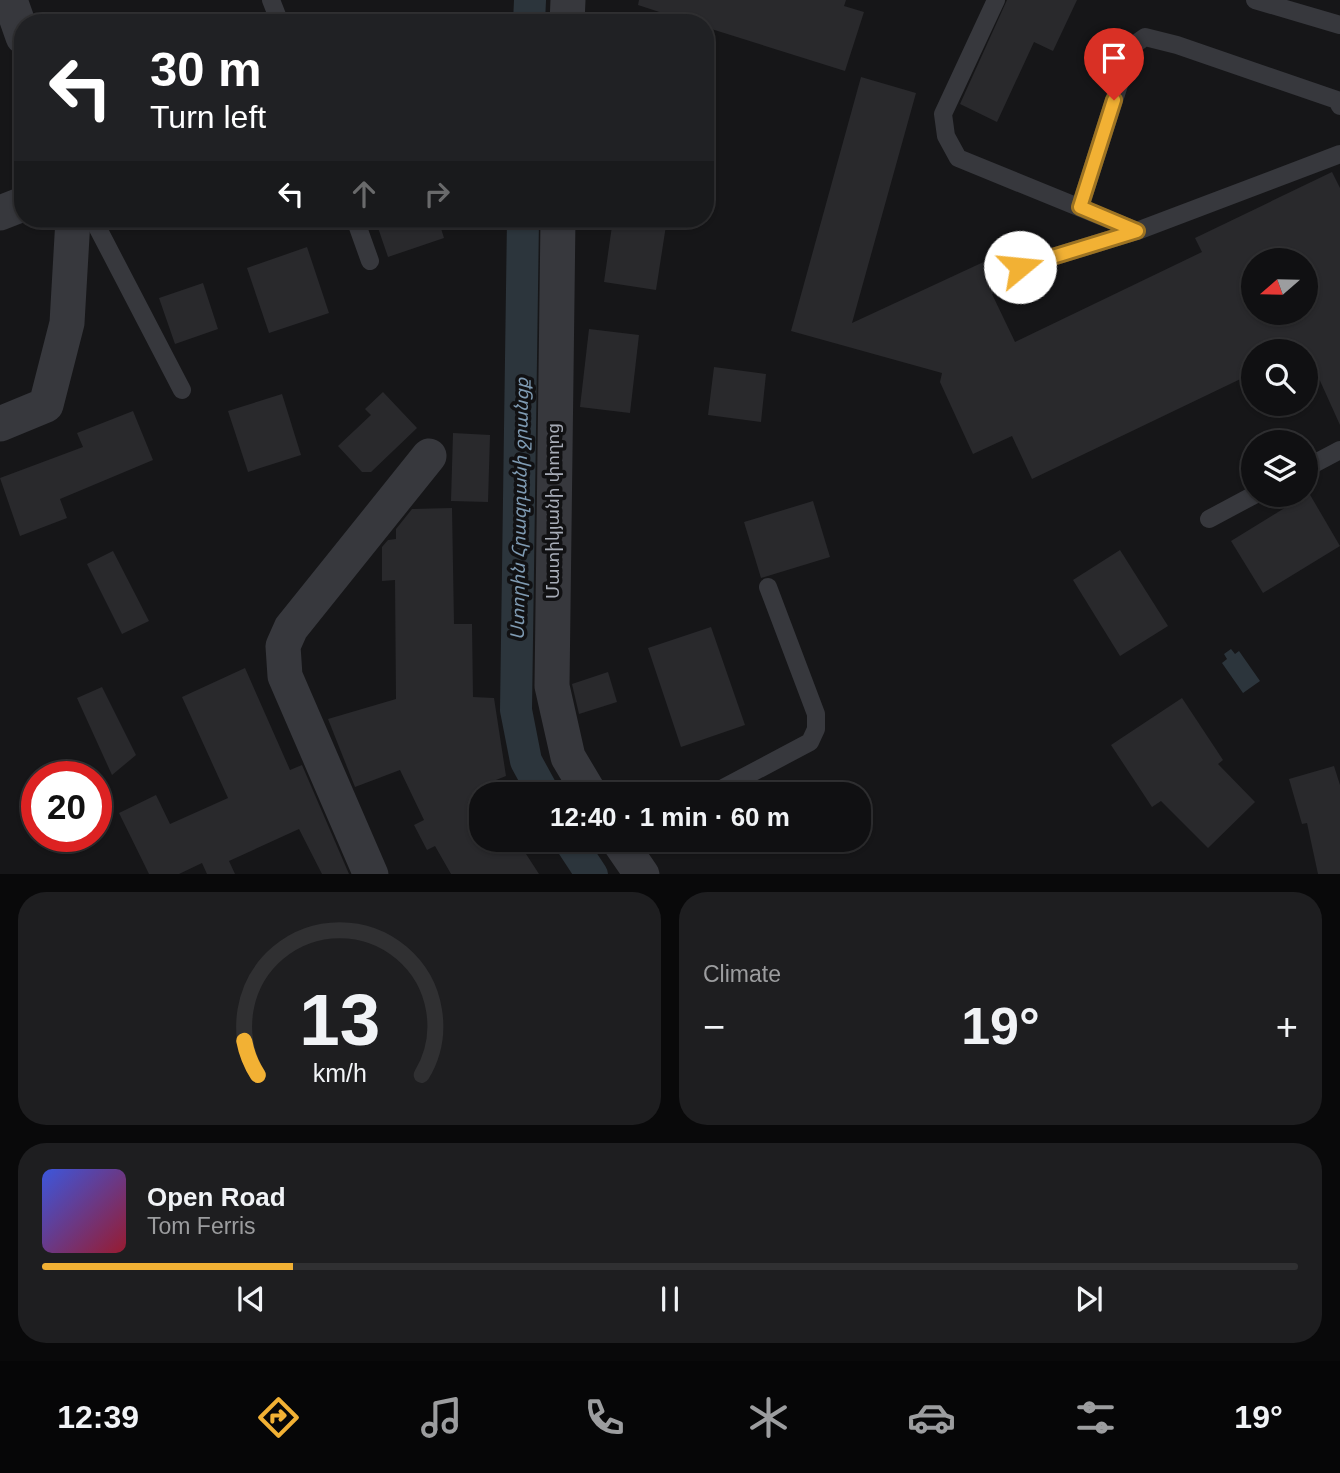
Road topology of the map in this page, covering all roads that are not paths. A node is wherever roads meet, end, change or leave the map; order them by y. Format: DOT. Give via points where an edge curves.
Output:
graph roads {
  1 [pos="996,0"];
  2 [pos="1255,0"];
  3 [pos="1340,25"];
  4 [pos="1339,97"];
  5 [pos="1340,154"];
  6 [pos="1080,207"];
  7 [pos="73,228"];
  8 [pos="98,228"];
  9 [pos="358,228"];
  10 [pos="558,228"];
  11 [pos="1137,231"];
  12 [pos="370,261"];
  13 [pos="1020,267"];
  14 [pos="182,390"];
  15 [pos="0,424"];
  16 [pos="1340,450"];
  17 [pos="429,456"];
  18 [pos="1318,462"];
  19 [pos="1241,502"];
  20 [pos="1209,519"];
  21 [pos="768,587"];
  22 [pos="583,782"];
  23 [pos="735,782"];
  24 [pos="626,852"];
  25 [pos="371,874"];
  26 [pos="642,874"];
  1 -- 6 [label="lane" via="943,114 946,136 958,158"];
  2 -- 3 [label="lane"];
  4 -- 6 [label="lane" via="1145,37 1131,47"];
  5 -- 11 [label="lane"];
  6 -- 11 [label="lane"];
  7 -- 15 [label="street" via="67,324 46,405"];
  8 -- 14 [label="lane"];
  9 -- 12 [label="lane"];
  10 -- 22 [label="street, Մատիկյանի փողոց" via="552,686 568,757"];
  11 -- 13 [label="lane"];
  16 -- 18 [label="lane"];
  17 -- 25 [label="street" via="291,628 283,646 285,676"];
  19 -- 20 [label="lane"];
  21 -- 23 [label="lane" via="816,714 816,729 810,742"];
  24 -- 26 [label="street"];
}
